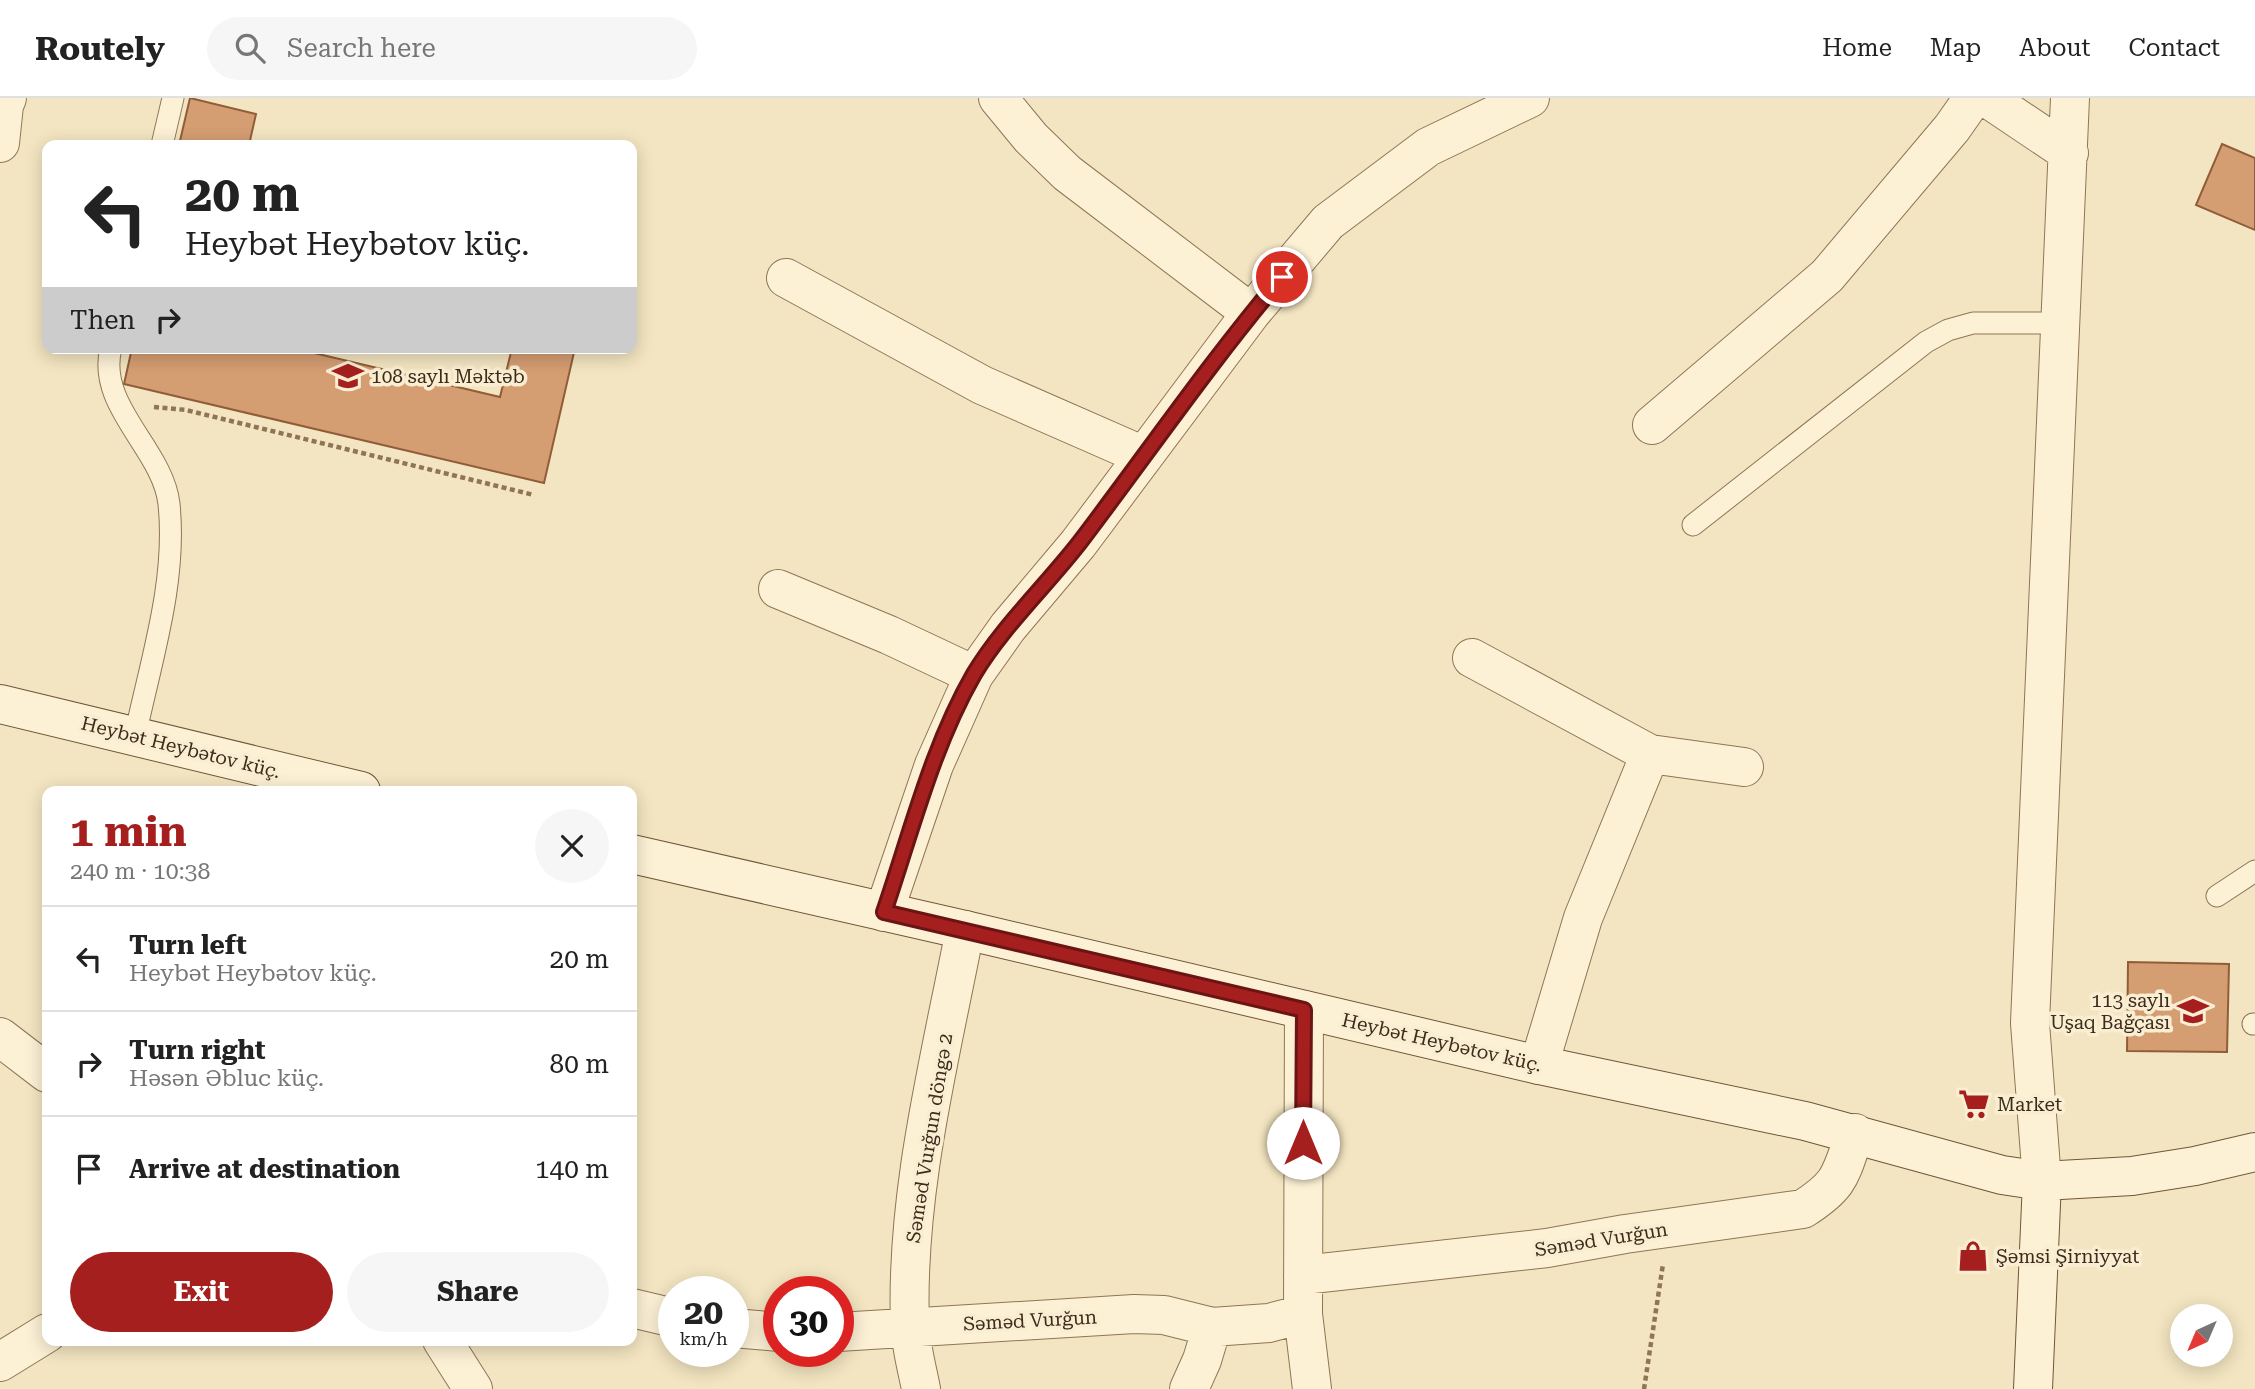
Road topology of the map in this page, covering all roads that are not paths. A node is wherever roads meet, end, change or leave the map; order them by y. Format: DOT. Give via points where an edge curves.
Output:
graph roads {
  1 [pos="7,98"];
  2 [pos="173,98"];
  3 [pos="998,98"];
  4 [pos="1530,98"];
  5 [pos="1973,98"];
  6 [pos="1987,98"];
  7 [pos="2070,98"];
  8 [pos="163,140"];
  9 [pos="0,143"];
  10 [pos="2069,152"];
  11 [pos="786,278"];
  12 [pos="1251,313"];
  13 [pos="2061,323"];
  14 [pos="110,354"];
  15 [pos="1651,425"];
  16 [pos="1144,456"];
  17 [pos="1693,525"];
  18 [pos="778,589"];
  19 [pos="1472,658"];
  20 [pos="974,676"];
  21 [pos="0,704"];
  22 [pos="135,736"];
  23 [pos="1650,754"];
  24 [pos="1744,768"];
  25 [pos="256,779"];
  26 [pos="317,786"];
  27 [pos="637,856"];
  28 [pos="2255,871"];
  29 [pos="2217,896"];
  30 [pos="884,912"];
  31 [pos="965,930"];
  32 [pos="1304,1010"];
  33 [pos="0,1037"];
  34 [pos="1539,1065"];
  35 [pos="42,1069"];
  36 [pos="1856,1133"];
  37 [pos="2255,1152"];
  38 [pos="2042,1181"];
  39 [pos="1303,1275"];
  40 [pos="637,1308"];
  41 [pos="658,1314"];
  42 [pos="1303,1314"];
  43 [pos="1212,1327"];
  44 [pos="910,1328"];
  45 [pos="854,1331"];
  46 [pos="42,1336"];
  47 [pos="446,1346"];
  48 [pos="0,1362"];
  49 [pos="474,1389"];
  50 [pos="920,1389"];
  51 [pos="1189,1389"];
  52 [pos="1312,1389"];
  53 [pos="2033,1389"];
  1 -- 9 [label="street"];
  2 -- 8 [label="lane"];
  3 -- 12 [label="street" via="1068,173"];
  4 -- 12 [label="street" via="1428,147 1328,222"];
  5 -- 15 [label="street" via="1827,276"];
  6 -- 10 [label="street"];
  7 -- 10 [label="street"];
  10 -- 13 [label="street"];
  11 -- 16 [label="street" via="982,385"];
  12 -- 16 [label="street"];
  13 -- 17 [label="lane" via="1973,323 1926,342"];
  13 -- 38 [label="street" via="2030,1023"];
  14 -- 22 [label="lane" via="108,379 161,477 169,501 169,578"];
  16 -- 20 [label="street" via="1079,544 991,648"];
  18 -- 20 [label="street"];
  19 -- 23 [label="street"];
  20 -- 30 [label="street" via="934,765"];
  21 -- 22 [label="street, Heybət Heybətov küç."];
  22 -- 25 [label="street, Heybət Heybətov küç."];
  23 -- 24 [label="street"];
  23 -- 34 [label="street" via="1583,918"];
  25 -- 26 [label="street, Heybət Heybətov küç."];
  27 -- 30 [label="street, Heybət Heybətov küç."];
  28 -- 29 [label="lane"];
  30 -- 31 [label="street, Heybət Heybətov küç."];
  31 -- 32 [label="street, Heybət Heybətov küç."];
  31 -- 44 [label="street, Səməd Vurğun döngə 2" via="913,1219"];
  32 -- 34 [label="street, Heybət Heybətov küç."];
  32 -- 39 [label="street"];
  33 -- 35 [label="street"];
  34 -- 36 [label="street, Heybət Heybətov küç."];
  36 -- 38 [label="street, Heybət Heybətov küç." via="1990,1172"];
  36 -- 39 [label="street, Səməd Vurğun" via="1838,1181 1804,1209 1547,1248"];
  37 -- 38 [label="street, Heybət Heybətov küç." via="2132,1176"];
  38 -- 53 [label="street"];
  39 -- 42 [label="street"];
  40 -- 41 [label="street"];
  42 -- 43 [label="street, Səməd Vurğun" via="1269,1323"];
  42 -- 52 [label="street"];
  43 -- 44 [label="street, Səməd Vurğun" via="1164,1315 1134,1314"];
  43 -- 51 [label="street"];
  44 -- 45 [label="street, Səməd Vurğun"];
  44 -- 50 [label="street, Səməd Vurğun döngə 2"];
  46 -- 48 [label="street"];
  47 -- 49 [label="street"];
}
